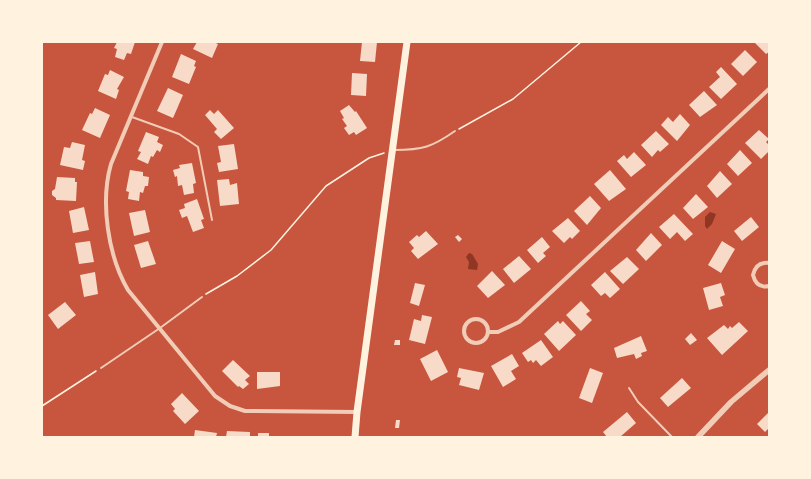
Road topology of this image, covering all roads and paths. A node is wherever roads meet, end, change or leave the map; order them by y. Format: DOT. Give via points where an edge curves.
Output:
graph roads {
  1 [pos="162,42"];
  2 [pos="407,42"];
  3 [pos="582,42"];
  4 [pos="769,89"];
  5 [pos="130,116"];
  6 [pos="455,131"];
  7 [pos="393,150"];
  8 [pos="212,220"];
  9 [pos="769,263"];
  10 [pos="768,287"];
  11 [pos="769,292"];
  12 [pos="202,297"];
  13 [pos="160,328"];
  14 [pos="488,332"];
  15 [pos="101,368"];
  16 [pos="769,370"];
  17 [pos="629,388"];
  18 [pos="42,406"];
  19 [pos="356,412"];
  20 [pos="355,437"];
  21 [pos="672,437"];
  22 [pos="698,437"];
  1 -- 5 [label="street"];
  2 -- 7 [label="main road"];
  3 -- 6 [label="path" via="513,99"];
  4 -- 14 [label="street" via="519,322 498,332"];
  5 -- 8 [label="lane" via="180,134 198,147"];
  5 -- 13 [label="street" via="107,179 107,216 119,275 128,290"];
  6 -- 7 [label="lane" via="436,144 421,149"];
  7 -- 12 [label="path" via="369,158 326,186 271,250 237,276"];
  7 -- 19 [label="main road"];
  9 -- 10 [label="street" via="760,264 753,275 756,283"];
  10 -- 11 [label="street"];
  12 -- 13 [label="lane"];
  13 -- 15 [label="lane"];
  13 -- 19 [label="street" via="215,396 230,406 245,411"];
  14 -- 14 [label="street" via="486,324 479,319 471,320 464,330 466,338 477,343 484,339"];
  15 -- 18 [label="path"];
  16 -- 22 [label="street" via="731,402"];
  17 -- 21 [label="lane" via="638,402"];
  19 -- 20 [label="main road"];
}
